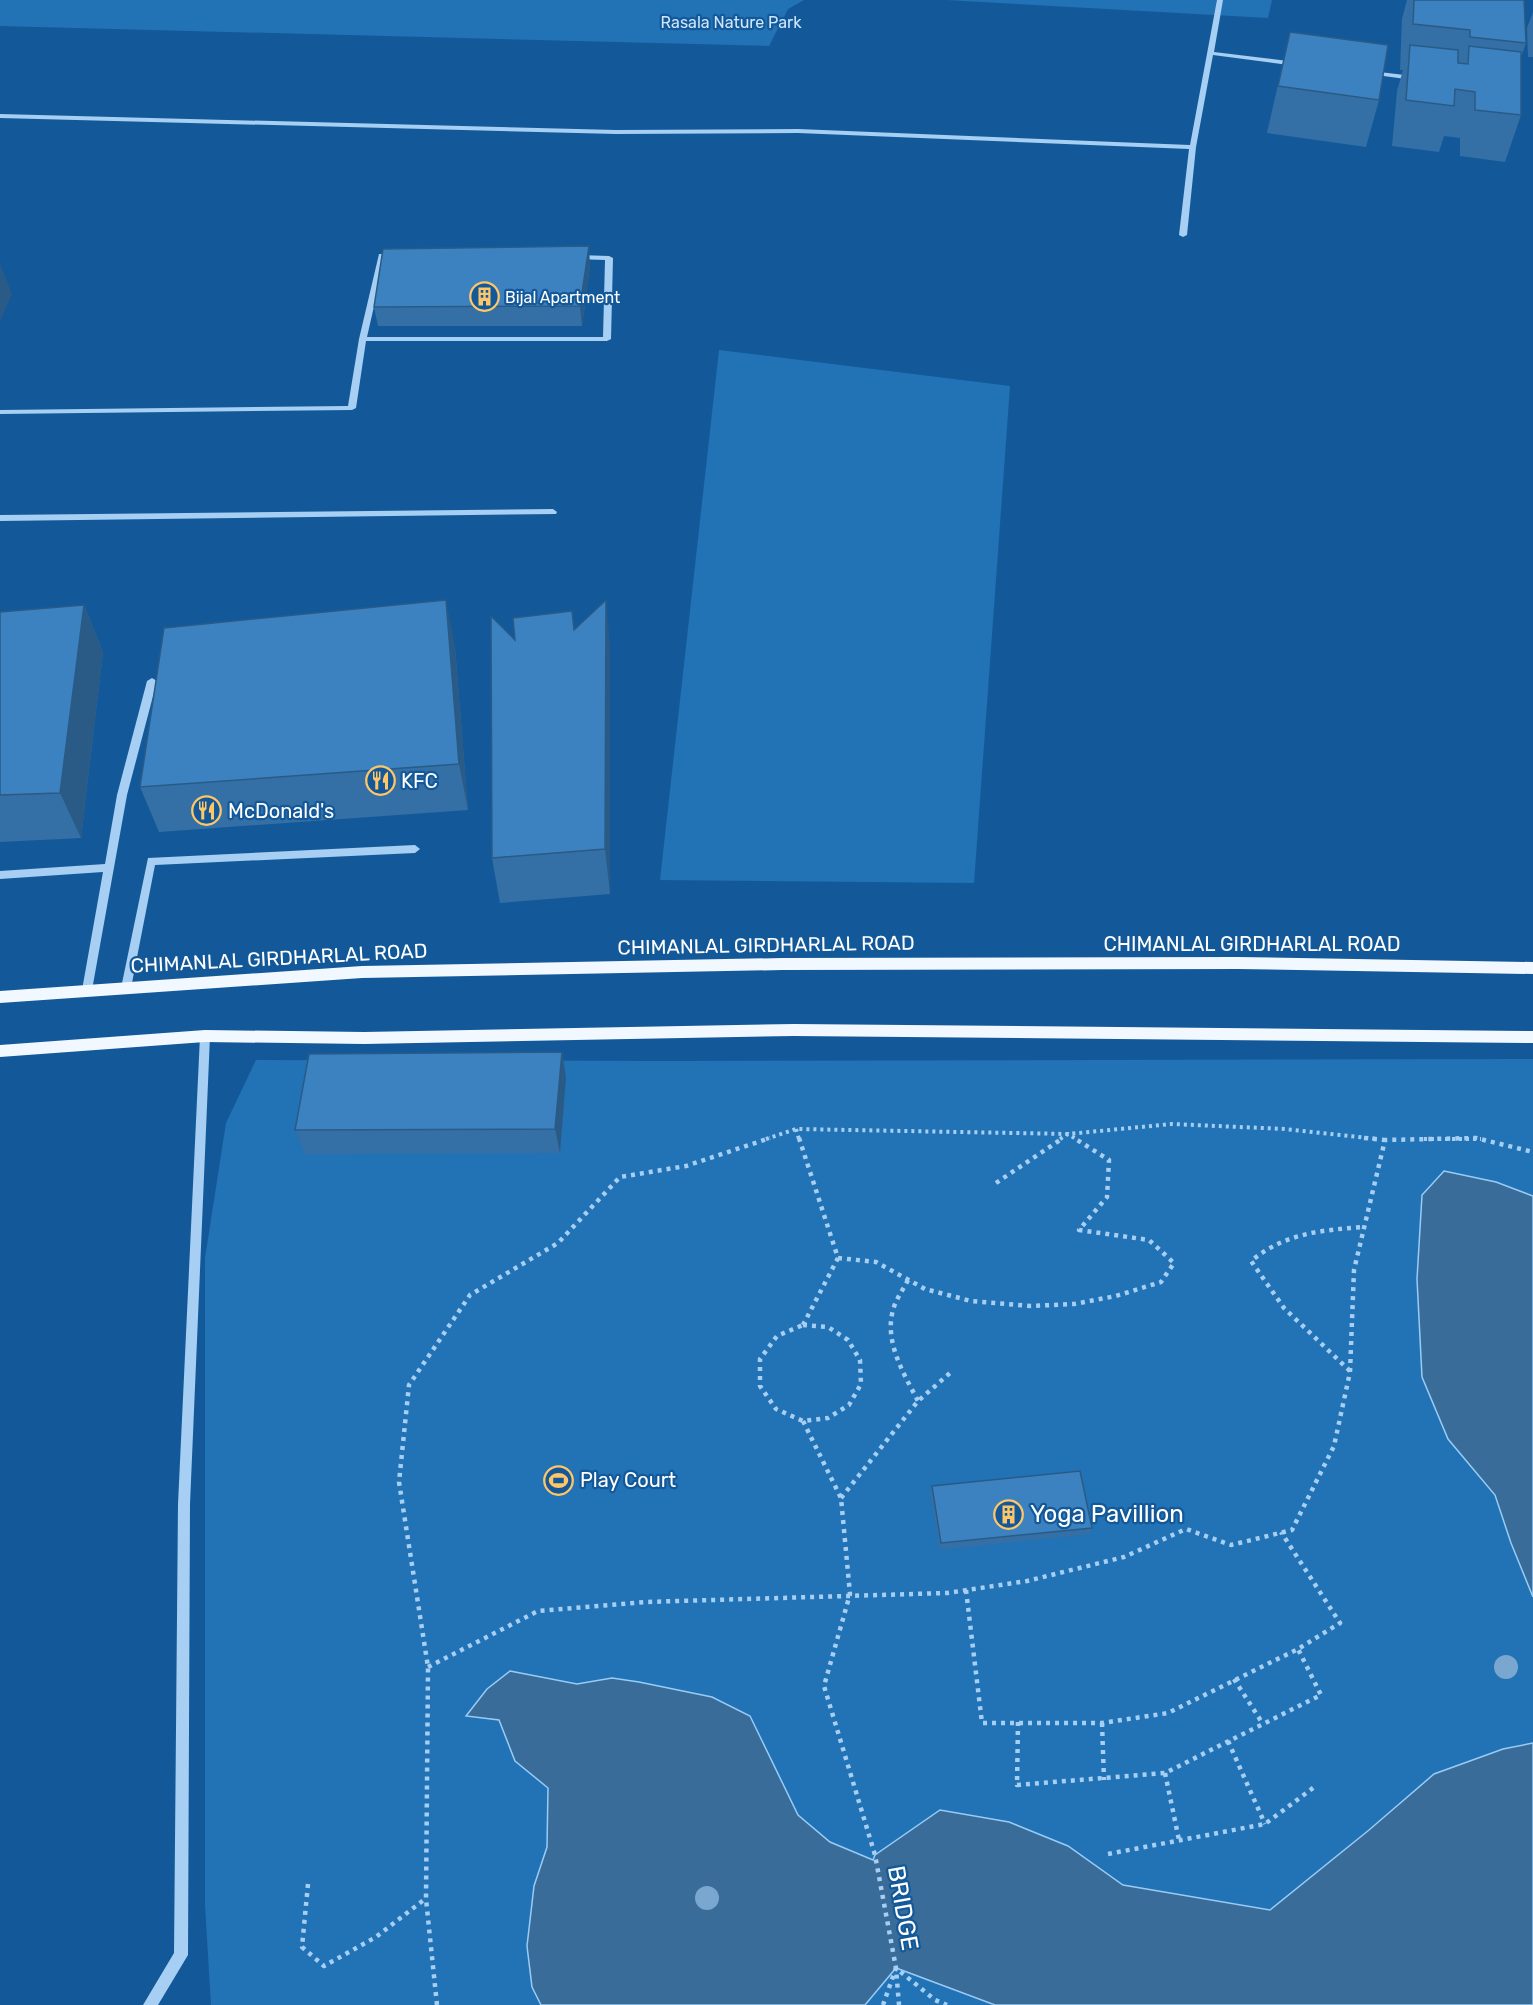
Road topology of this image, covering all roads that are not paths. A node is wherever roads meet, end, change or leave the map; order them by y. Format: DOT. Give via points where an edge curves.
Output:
graph roads {
  1 [pos="1220,0"];
  2 [pos="1210,53"];
  3 [pos="1302,64"];
  4 [pos="1358,71"];
  5 [pos="1425,80"];
  6 [pos="0,116"];
  7 [pos="1193,147"];
  8 [pos="1183,235"];
  9 [pos="406,256"];
  10 [pos="573,257"];
  11 [pos="363,339"];
  12 [pos="0,412"];
  13 [pos="553,512"];
  14 [pos="0,518"];
  15 [pos="152,681"];
  16 [pos="415,849"];
  17 [pos="108,868"];
  18 [pos="0,875"];
  19 [pos="1533,968"];
  20 [pos="126,988"];
  21 [pos="87,990"];
  22 [pos="0,997"];
  23 [pos="205,1036"];
  24 [pos="1533,1036"];
  25 [pos="0,1051"];
  26 [pos="150,2005"];
  1 -- 2 [label="street"];
  2 -- 3 [label="street"];
  2 -- 7 [label="street"];
  4 -- 5 [label="street"];
  6 -- 7 [label="street" via="616,132 798,131"];
  7 -- 8 [label="street"];
  9 -- 11 [label="street" via="382,256"];
  10 -- 11 [label="street" via="609,258 607,339"];
  11 -- 12 [label="street" via="352,408"];
  13 -- 14 [label="street"];
  15 -- 17 [label="street" via="122,795"];
  16 -- 20 [label="street" via="151,861"];
  17 -- 18 [label="street"];
  17 -- 21 [label="street"];
  19 -- 20 [label="main road, CHIMANLAL GIRDHARLAL ROAD" via="1238,963 771,964 362,972"];
  20 -- 21 [label="main road, CHIMANLAL GIRDHARLAL ROAD"];
  21 -- 22 [label="main road, CHIMANLAL GIRDHARLAL ROAD"];
  23 -- 24 [label="main road" via="364,1038 794,1030"];
  23 -- 25 [label="main road"];
  23 -- 26 [label="street" via="184,1504 180,1955"];
}
